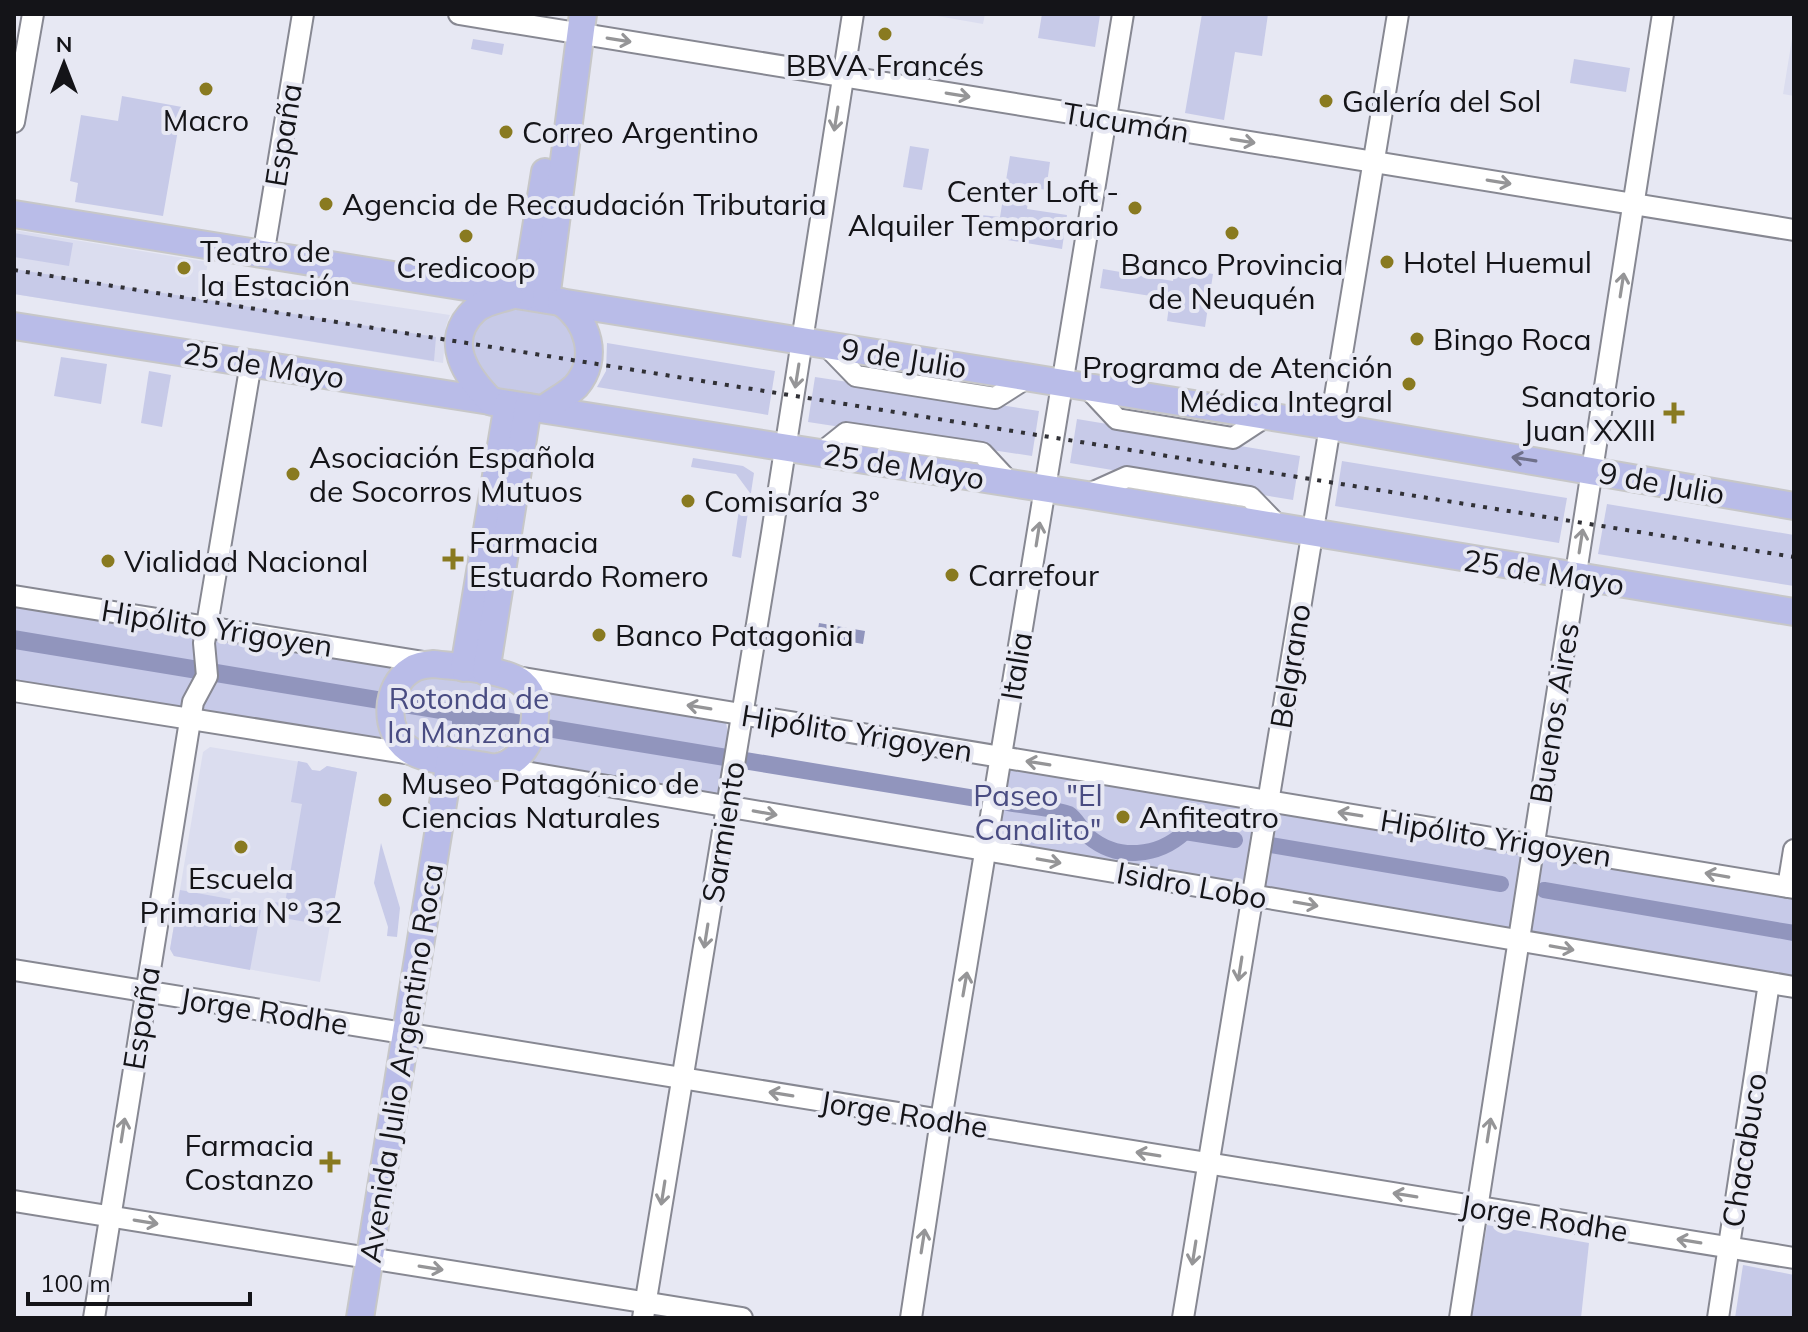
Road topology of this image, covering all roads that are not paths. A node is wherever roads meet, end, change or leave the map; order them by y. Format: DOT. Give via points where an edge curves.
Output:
graph roads {
  1 [pos="33,14"];
  2 [pos="303,14"];
  3 [pos="459,14"];
  4 [pos="853,14"];
  5 [pos="1123,14"];
  6 [pos="1398,14"];
  7 [pos="1663,14"];
  8 [pos="575,23"];
  9 [pos="843,76"];
  10 [pos="1107,119"];
  11 [pos="14,122"];
  12 [pos="1374,162"];
  13 [pos="1634,204"];
  14 [pos="14,214"];
  15 [pos="1794,230"];
  16 [pos="263,256"];
  17 [pos="537,298"];
  18 [pos="14,326"];
  19 [pos="814,344"];
  20 [pos="251,363"];
  21 [pos="1062,384"];
  22 [pos="518,405"];
  23 [pos="1329,426"];
  24 [pos="785,447"];
  25 [pos="1592,470"];
  26 [pos="1045,489"];
  27 [pos="1794,506"];
  28 [pos="1311,533"];
  29 [pos="1575,577"];
  30 [pos="14,596"];
  31 [pos="1794,612"];
  32 [pos="208,627"];
  33 [pos="434,664"];
  34 [pos="486,672"];
  35 [pos="14,691"];
  36 [pos="742,714"];
  37 [pos="190,719"];
  38 [pos="418,755"];
  39 [pos="1001,757"];
  40 [pos="457,761"];
  41 [pos="495,767"];
  42 [pos="1268,800"];
  43 [pos="727,807"];
  44 [pos="1533,844"];
  45 [pos="987,850"];
  46 [pos="1794,850"];
  47 [pos="1791,888"];
  48 [pos="1252,895"];
  49 [pos="1519,940"];
  50 [pos="14,970"];
  51 [pos="1769,983"];
  52 [pos="1794,987"];
  53 [pos="145,991"];
  54 [pos="413,1035"];
  55 [pos="682,1078"];
  56 [pos="941,1120"];
  57 [pos="1208,1163"];
  58 [pos="14,1201"];
  59 [pos="1478,1207"];
  60 [pos="109,1217"];
  61 [pos="1729,1248"];
  62 [pos="1794,1258"];
  63 [pos="377,1259"];
  64 [pos="644,1310"];
  65 [pos="94,1318"];
  66 [pos="360,1318"];
  67 [pos="375,1318"];
  68 [pos="742,1318"];
  69 [pos="911,1318"];
  70 [pos="1183,1318"];
  71 [pos="1460,1318"];
  72 [pos="1718,1318"];
  1 -- 11 [label="street"];
  2 -- 16 [label="street, España"];
  3 -- 8 [label="street, Tucumán"];
  4 -- 9 [label="street, Sarmiento"];
  5 -- 10 [label="street, Italia"];
  6 -- 12 [label="street, Belgrano"];
  7 -- 13 [label="street, Buenos Aires"];
  8 -- 9 [label="street, Tucumán, one-way"];
  8 -- 17 [label="main road"];
  9 -- 10 [label="street, Tucumán, one-way"];
  9 -- 19 [label="street, Sarmiento, one-way"];
  10 -- 12 [label="street, Tucumán, one-way"];
  10 -- 21 [label="street, Italia"];
  12 -- 13 [label="street, Tucumán, one-way"];
  12 -- 23 [label="street, Belgrano"];
  13 -- 15 [label="street, Tucumán"];
  25 -- 13 [label="street, Buenos Aires, one-way"];
  14 -- 16 [label="main road, 9 de Julio"];
  16 -- 17 [label="main road, 9 de Julio"];
  17 -- 19 [label="main road, 9 de Julio"];
  17 -- 22 [label="main road" via="572,310 585,328 588,361 574,388"];
  17 -- 22 [label="main road" via="493,300 475,310 459,340 472,381"];
  18 -- 20 [label="main road, 25 de Mayo"];
  19 -- 21 [label="main road, 9 de Julio"];
  19 -- 24 [label="street, Sarmiento, one-way"];
  20 -- 22 [label="main road, 25 de Mayo"];
  20 -- 32 [label="street"];
  21 -- 23 [label="main road, 9 de Julio"];
  21 -- 26 [label="street, Italia"];
  22 -- 24 [label="main road, 25 de Mayo"];
  22 -- 34 [label="main road"];
  25 -- 23 [label="main road, 9 de Julio, one-way"];
  23 -- 28 [label="street, Belgrano"];
  24 -- 26 [label="main road, 25 de Mayo"];
  24 -- 36 [label="street, Sarmiento"];
  25 -- 27 [label="main road, 9 de Julio"];
  29 -- 25 [label="street, Buenos Aires, one-way"];
  26 -- 28 [label="main road, 25 de Mayo"];
  39 -- 26 [label="street, Italia, one-way"];
  28 -- 29 [label="main road, 25 de Mayo"];
  28 -- 42 [label="street, Belgrano"];
  29 -- 31 [label="main road, 25 de Mayo"];
  29 -- 44 [label="street, Buenos Aires"];
  30 -- 32 [label="street, Hipólito Yrigoyen"];
  32 -- 33 [label="street, Hipólito Yrigoyen"];
  32 -- 37 [label="street, España" via="207,676"];
  33 -- 34 [label="main road, Hipólito Yrigoyen"];
  33 -- 38 [label="main road" via="411,670 392,698 397,736"];
  36 -- 34 [label="street, Hipólito Yrigoyen, one-way"];
  34 -- 41 [label="main road" via="523,684 534,724 522,752"];
  35 -- 37 [label="street"];
  36 -- 39 [label="street, Hipólito Yrigoyen"];
  36 -- 43 [label="street, Sarmiento"];
  37 -- 38 [label="street"];
  37 -- 53 [label="street, España"];
  38 -- 40 [label="main road"];
  42 -- 39 [label="street, Hipólito Yrigoyen, one-way"];
  39 -- 45 [label="street, Italia"];
  40 -- 41 [label="main road"];
  40 -- 54 [label="main road, Avenida Julio Argentino Roca"];
  41 -- 43 [label="street, Isidro Lobo"];
  44 -- 42 [label="street, Hipólito Yrigoyen, one-way"];
  42 -- 48 [label="street, Belgrano"];
  43 -- 45 [label="street, Isidro Lobo, one-way"];
  43 -- 55 [label="street, Sarmiento, one-way"];
  47 -- 44 [label="street, Hipólito Yrigoyen, one-way"];
  44 -- 49 [label="street, Buenos Aires"];
  45 -- 48 [label="street, Isidro Lobo, one-way"];
  56 -- 45 [label="street, Italia, one-way"];
  46 -- 47 [label="street"];
  48 -- 49 [label="street, Isidro Lobo, one-way"];
  48 -- 57 [label="street, Belgrano, one-way"];
  49 -- 51 [label="street, Isidro Lobo, one-way"];
  59 -- 49 [label="street, Buenos Aires, one-way"];
  50 -- 53 [label="street, Jorge Rodhe"];
  51 -- 52 [label="street, Isidro Lobo"];
  51 -- 61 [label="street, Chacabuco"];
  53 -- 54 [label="street, Jorge Rodhe"];
  60 -- 53 [label="street, España, one-way"];
  54 -- 55 [label="street, Jorge Rodhe"];
  54 -- 63 [label="main road, Avenida Julio Argentino Roca"];
  56 -- 55 [label="street, Jorge Rodhe, one-way"];
  55 -- 64 [label="street, Sarmiento, one-way"];
  57 -- 56 [label="street, Jorge Rodhe, one-way"];
  69 -- 56 [label="street, Italia, one-way"];
  59 -- 57 [label="street, Jorge Rodhe, one-way"];
  57 -- 70 [label="street, Belgrano, one-way"];
  58 -- 60 [label="street"];
  61 -- 59 [label="street, Jorge Rodhe, one-way"];
  59 -- 71 [label="street, Buenos Aires"];
  60 -- 63 [label="street, one-way"];
  60 -- 65 [label="street, España"];
  61 -- 62 [label="street, Jorge Rodhe"];
  61 -- 72 [label="street, Chacabuco"];
  63 -- 64 [label="street, one-way"];
  63 -- 66 [label="main road, Avenida Julio Argentino Roca"];
  63 -- 67 [label="main road, Avenida Julio Argentino Roca"];
  64 -- 68 [label="street"];
}
